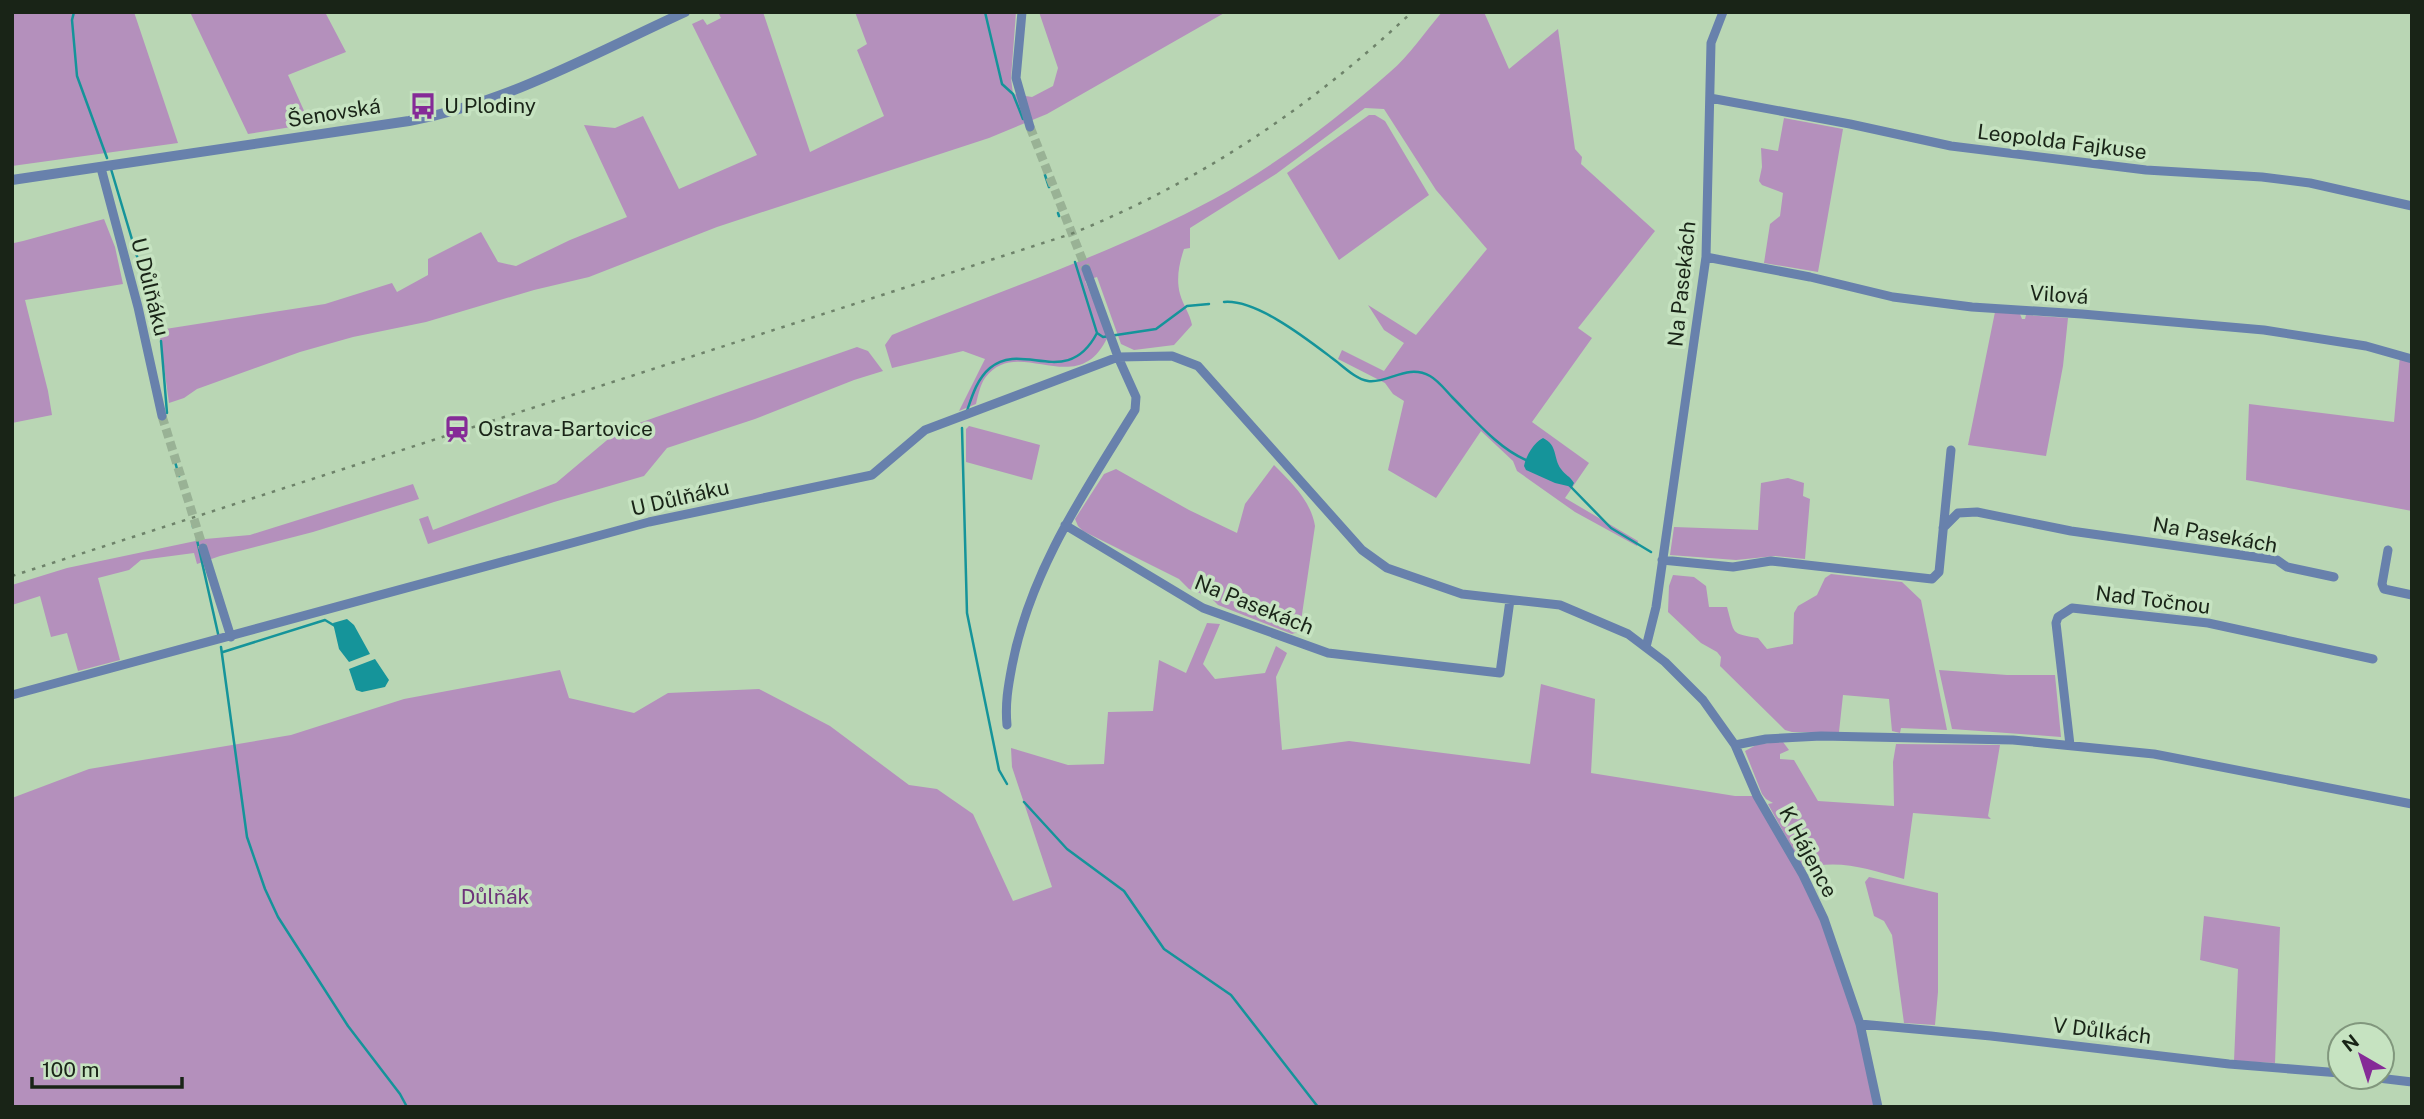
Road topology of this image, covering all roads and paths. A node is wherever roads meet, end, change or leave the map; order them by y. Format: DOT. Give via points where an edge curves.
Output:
graph roads {
  1 [pos="685,12"];
  2 [pos="1022,12"];
  3 [pos="1723,12"];
  4 [pos="1710,98"];
  5 [pos="1030,127"];
  6 [pos="101,167"];
  7 [pos="12,180"];
  8 [pos="2412,206"];
  9 [pos="1706,257"];
  10 [pos="1086,269"];
  11 [pos="1118,357"];
  12 [pos="2412,359"];
  13 [pos="162,416"];
  14 [pos="1951,450"];
  15 [pos="1947,494"];
  16 [pos="1965,511"];
  17 [pos="1065,525"];
  18 [pos="1943,528"];
  19 [pos="203,548"];
  20 [pos="2388,550"];
  21 [pos="1662,560"];
  22 [pos="2334,577"];
  23 [pos="2412,595"];
  24 [pos="1510,600"];
  25 [pos="231,637"];
  26 [pos="1646,647"];
  27 [pos="2374,659"];
  28 [pos="12,695"];
  29 [pos="1007,725"];
  30 [pos="1735,745"];
  31 [pos="2070,745"];
  32 [pos="2412,804"];
  33 [pos="1860,1024"];
  34 [pos="2326,1072"];
  35 [pos="1878,1107"];
  1 -- 6 [label="street, Šenovská" via="454,113"];
  2 -- 5 [label="street" via="1016,78"];
  3 -- 4 [label="street, Na Pasekách" via="1711,43"];
  4 -- 8 [label="street, Leopolda Fajkuse" via="1951,146 2146,170 2310,183"];
  4 -- 9 [label="street, Na Pasekách"];
  6 -- 7 [label="street, Šenovská"];
  6 -- 13 [label="street, U Důlňáku"];
  9 -- 12 [label="street, Vilová" via="1893,297 2264,330 2366,346"];
  9 -- 21 [label="street, Na Pasekách"];
  10 -- 11 [label="street"];
  11 -- 17 [label="street" via="1136,397 1135,410"];
  11 -- 24 [label="street" via="1172,356 1198,366 1362,550 1387,568 1462,594"];
  11 -- 25 [label="street, U Důlňáku" via="925,430 872,475 649,522"];
  14 -- 15 [label="street"];
  15 -- 16 [label="street"];
  15 -- 18 [label="street"];
  16 -- 18 [label="street"];
  16 -- 22 [label="street, Na Pasekách" via="2277,560 2287,567"];
  17 -- 24 [label="street, Na Pasekách" via="1203,608 1328,653 1500,673"];
  17 -- 29 [label="street" via="1037,579 1017,642 1005,703"];
  18 -- 21 [label="street" via="1939,572 1926,580 1771,561 1733,567"];
  19 -- 25 [label="street"];
  20 -- 23 [label="street" via="2384,589"];
  21 -- 26 [label="street, Na Pasekách"];
  24 -- 26 [label="street" via="1560,605 1628,634"];
  25 -- 28 [label="street, U Důlňáku"];
  26 -- 30 [label="street, K Hájence" via="1703,700"];
  27 -- 31 [label="street, Nad Točnou" via="2208,623 2072,608 2056,623"];
  30 -- 31 [label="street" via="1821,736 1947,737"];
  30 -- 33 [label="street, K Hájence" via="1757,796 1824,919"];
  31 -- 32 [label="street" via="2154,754"];
  33 -- 34 [label="street, V Důlkách"];
  33 -- 35 [label="street, K Hájence"];
}
